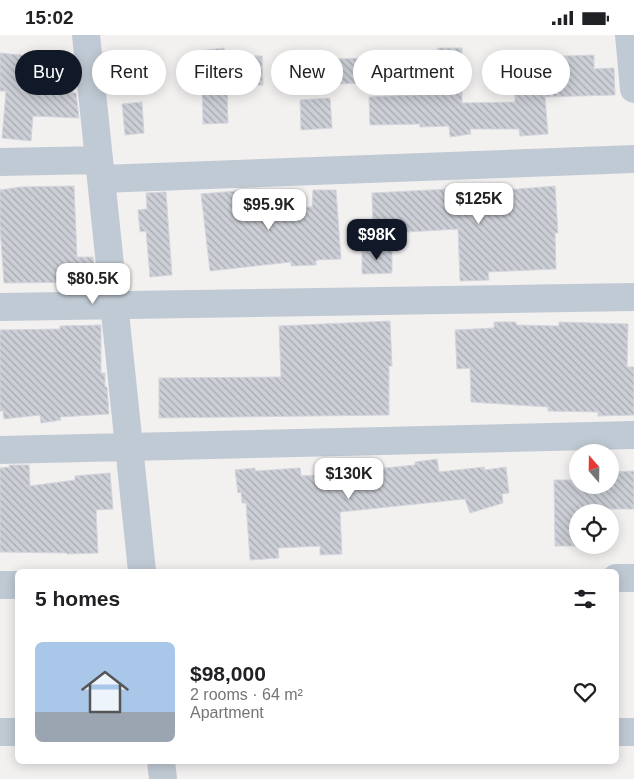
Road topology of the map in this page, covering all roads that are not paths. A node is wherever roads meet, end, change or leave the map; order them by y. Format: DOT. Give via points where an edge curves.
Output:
graph roads {
  1 [pos="86,35"];
  2 [pos="629,35"];
  3 [pos="634,89"];
  4 [pos="634,159"];
  5 [pos="0,162"];
  6 [pos="100,170"];
  7 [pos="634,297"];
  8 [pos="114,304"];
  9 [pos="0,307"];
  10 [pos="634,435"];
  11 [pos="129,448"];
  12 [pos="0,450"];
  13 [pos="142,569"];
  14 [pos="634,577"];
  15 [pos="619,578"];
  16 [pos="0,585"];
  17 [pos="15,585"];
  18 [pos="0,731"];
  19 [pos="15,732"];
  20 [pos="619,732"];
  21 [pos="634,732"];
  22 [pos="161,764"];
  23 [pos="163,779"];
  1 -- 6 [label="street"];
  2 -- 3 [label="street"];
  4 -- 6 [label="street"];
  5 -- 6 [label="street"];
  6 -- 8 [label="street"];
  7 -- 8 [label="street"];
  8 -- 9 [label="street"];
  8 -- 11 [label="street"];
  10 -- 11 [label="street"];
  11 -- 12 [label="street"];
  11 -- 13 [label="street"];
  14 -- 15 [label="street"];
  16 -- 17 [label="street"];
  18 -- 19 [label="street"];
  20 -- 21 [label="street"];
  22 -- 23 [label="street"];
}
